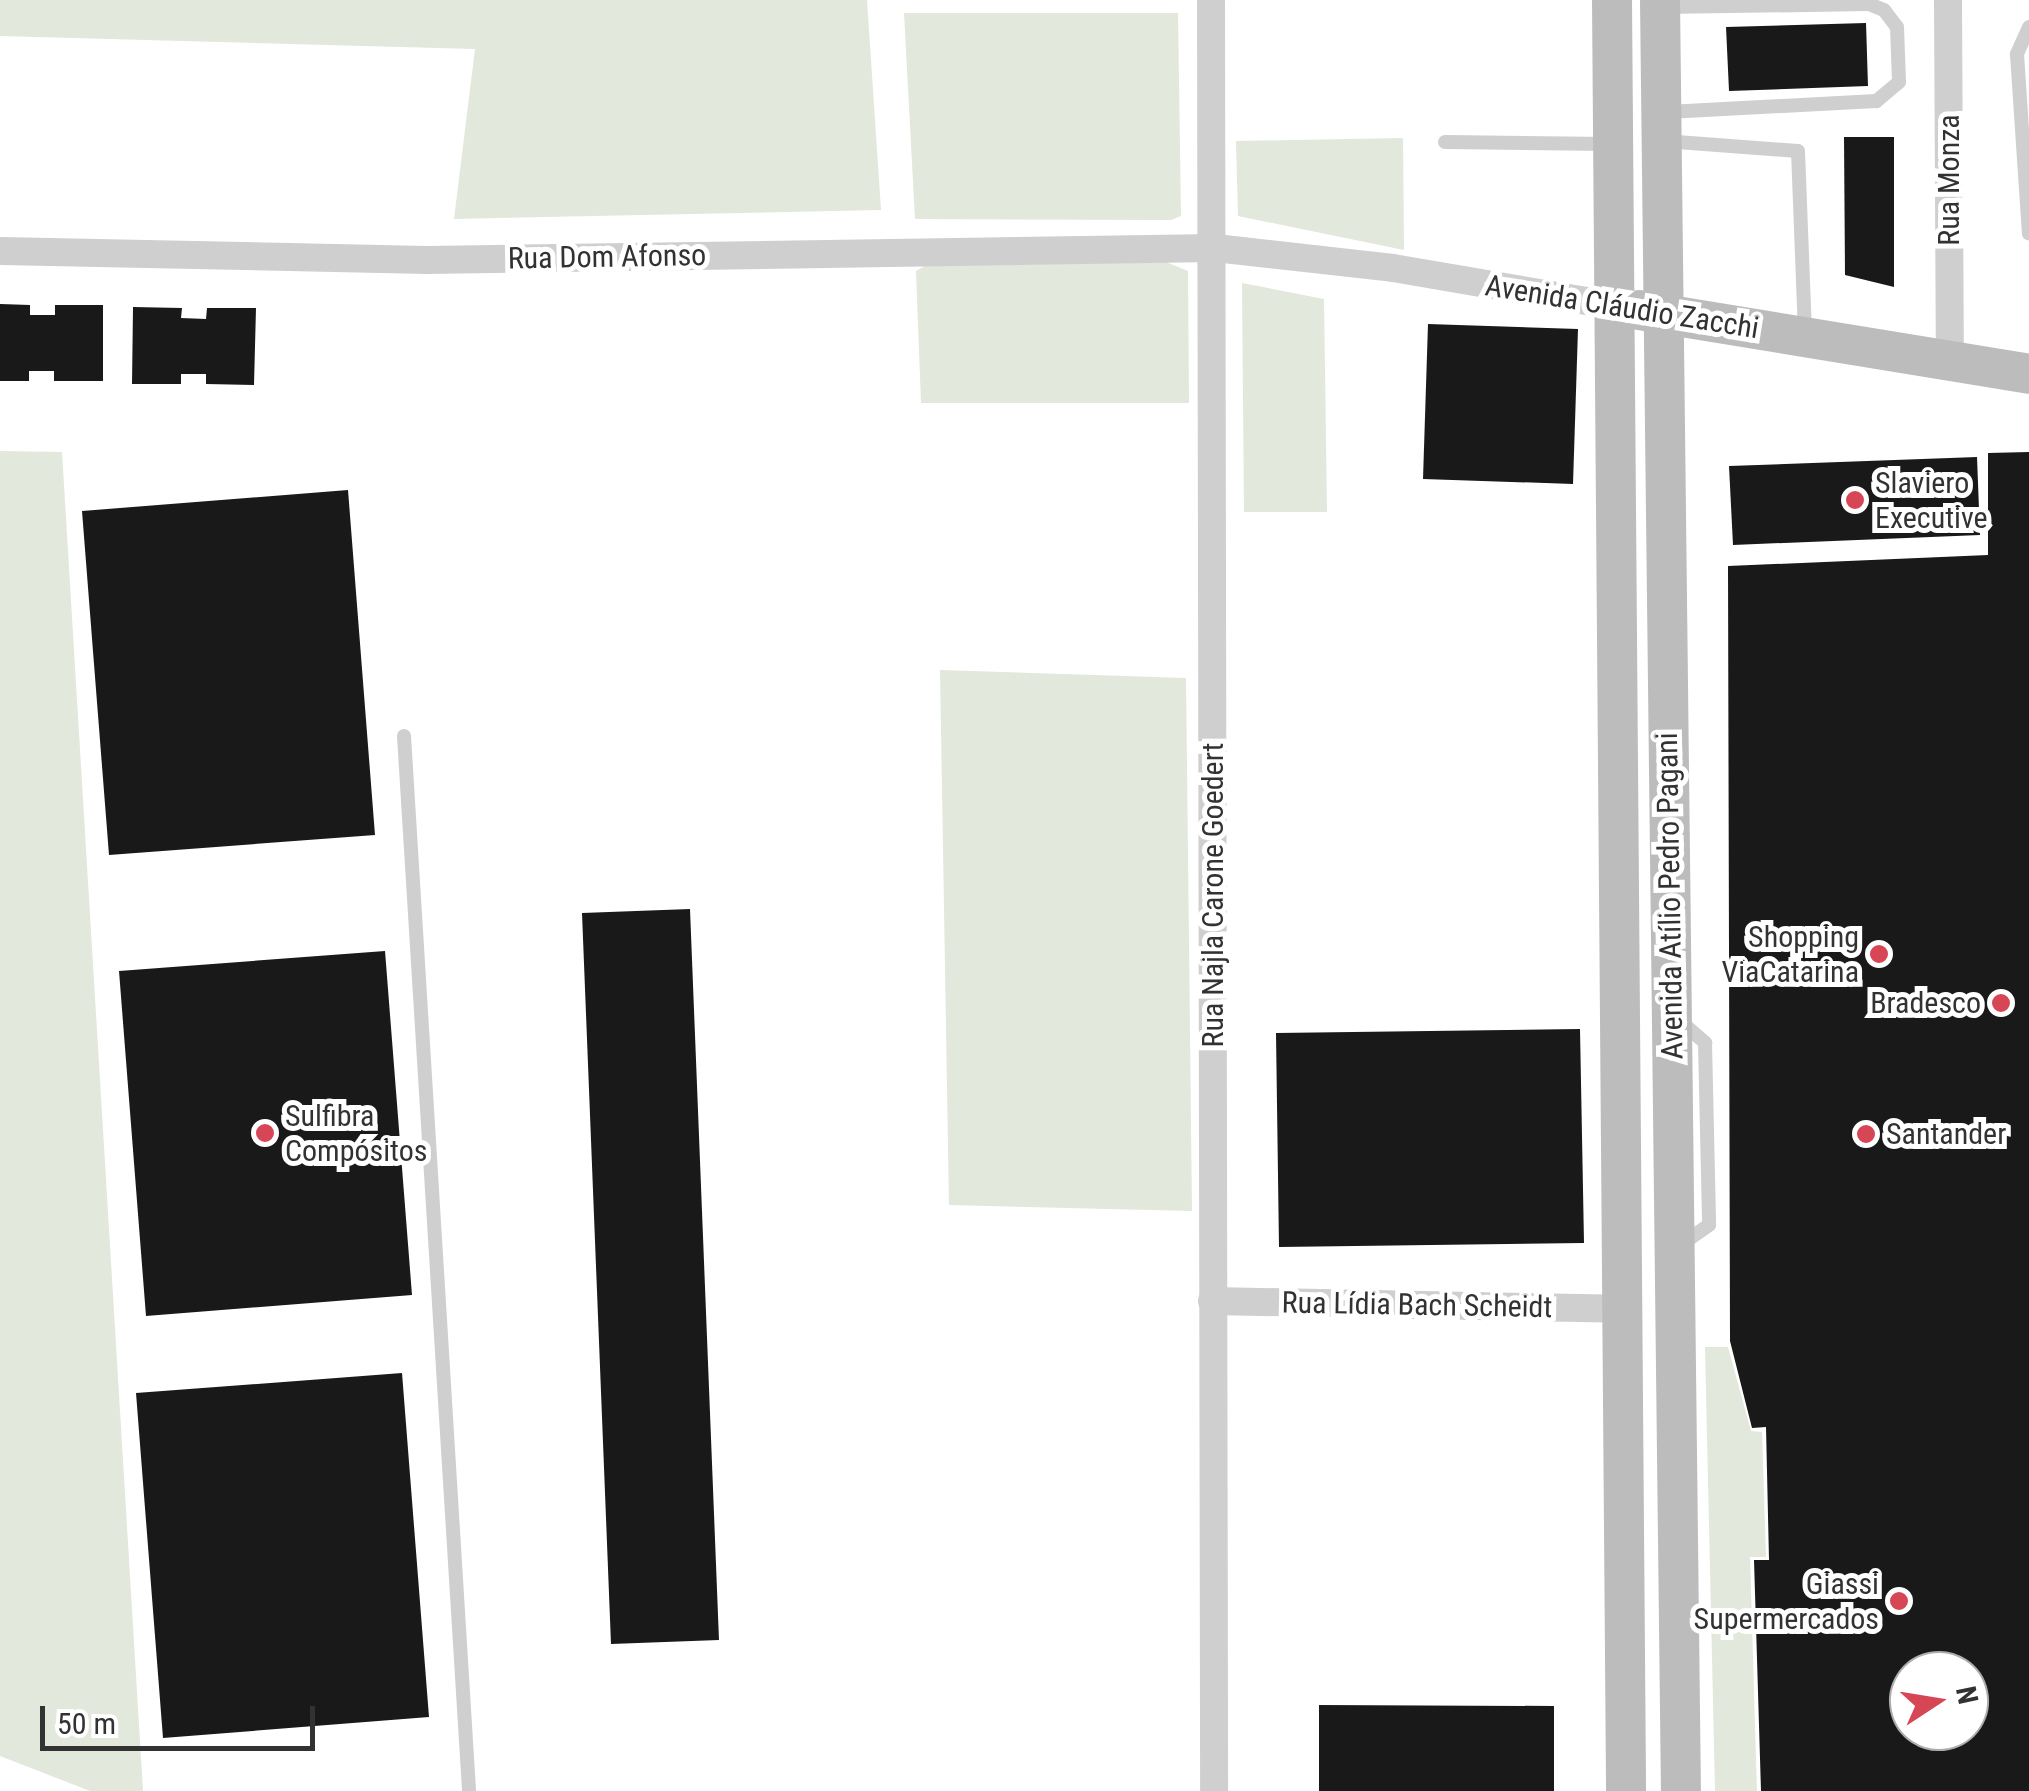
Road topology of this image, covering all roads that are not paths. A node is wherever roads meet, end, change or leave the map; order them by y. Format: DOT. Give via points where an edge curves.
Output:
graph roads {
  1 [pos="1211,0"];
  2 [pos="1612,0"];
  3 [pos="1948,0"];
  4 [pos="1660,4"];
  5 [pos="2029,27"];
  6 [pos="1661,126"];
  7 [pos="1445,142"];
  8 [pos="1614,144"];
  9 [pos="2029,234"];
  10 [pos="1214,248"];
  11 [pos="0,252"];
  12 [pos="1616,306"];
  13 [pos="1662,313"];
  14 [pos="1805,336"];
  15 [pos="1950,360"];
  16 [pos="2029,374"];
  17 [pos="404,736"];
  18 [pos="1212,1300"];
  19 [pos="1622,1309"];
  20 [pos="469,1791"];
  21 [pos="1214,1791"];
  22 [pos="1626,1791"];
  23 [pos="1682,1791"];
  1 -- 10 [label="street, Rua Najla Carone Goedert"];
  2 -- 8 [label="main road, Avenida Atílio Pedro Pagani"];
  3 -- 15 [label="street, Rua Monza"];
  4 -- 6 [label="main road, Avenida Atílio Pedro Pagani"];
  4 -- 6 [label="lane" via="1868,4 1884,10 1897,27 1900,82 1876,101"];
  5 -- 9 [label="lane" via="2017,54"];
  6 -- 13 [label="main road, Avenida Atílio Pedro Pagani"];
  6 -- 14 [label="lane" via="1798,152"];
  7 -- 8 [label="lane"];
  8 -- 12 [label="main road, Avenida Atílio Pedro Pagani"];
  10 -- 11 [label="street, Rua Dom Afonso" via="427,260"];
  10 -- 12 [label="street, Avenida Cláudio Zacchi" via="1393,268"];
  10 -- 18 [label="street, Rua Najla Carone Goedert"];
  12 -- 13 [label="main road, Avenida Cláudio Zacchi"];
  12 -- 19 [label="main road, Avenida Atílio Pedro Pagani"];
  13 -- 14 [label="main road, Avenida Cláudio Zacchi"];
  13 -- 23 [label="main road, Avenida Atílio Pedro Pagani"];
  14 -- 15 [label="main road, Avenida Cláudio Zacchi"];
  15 -- 16 [label="main road, Avenida Cláudio Zacchi"];
  17 -- 20 [label="lane"];
  18 -- 19 [label="street, Rua Lídia Bach Scheidt"];
  18 -- 21 [label="street, Rua Najla Carone Goedert"];
  19 -- 22 [label="main road, Avenida Atílio Pedro Pagani"];
}
